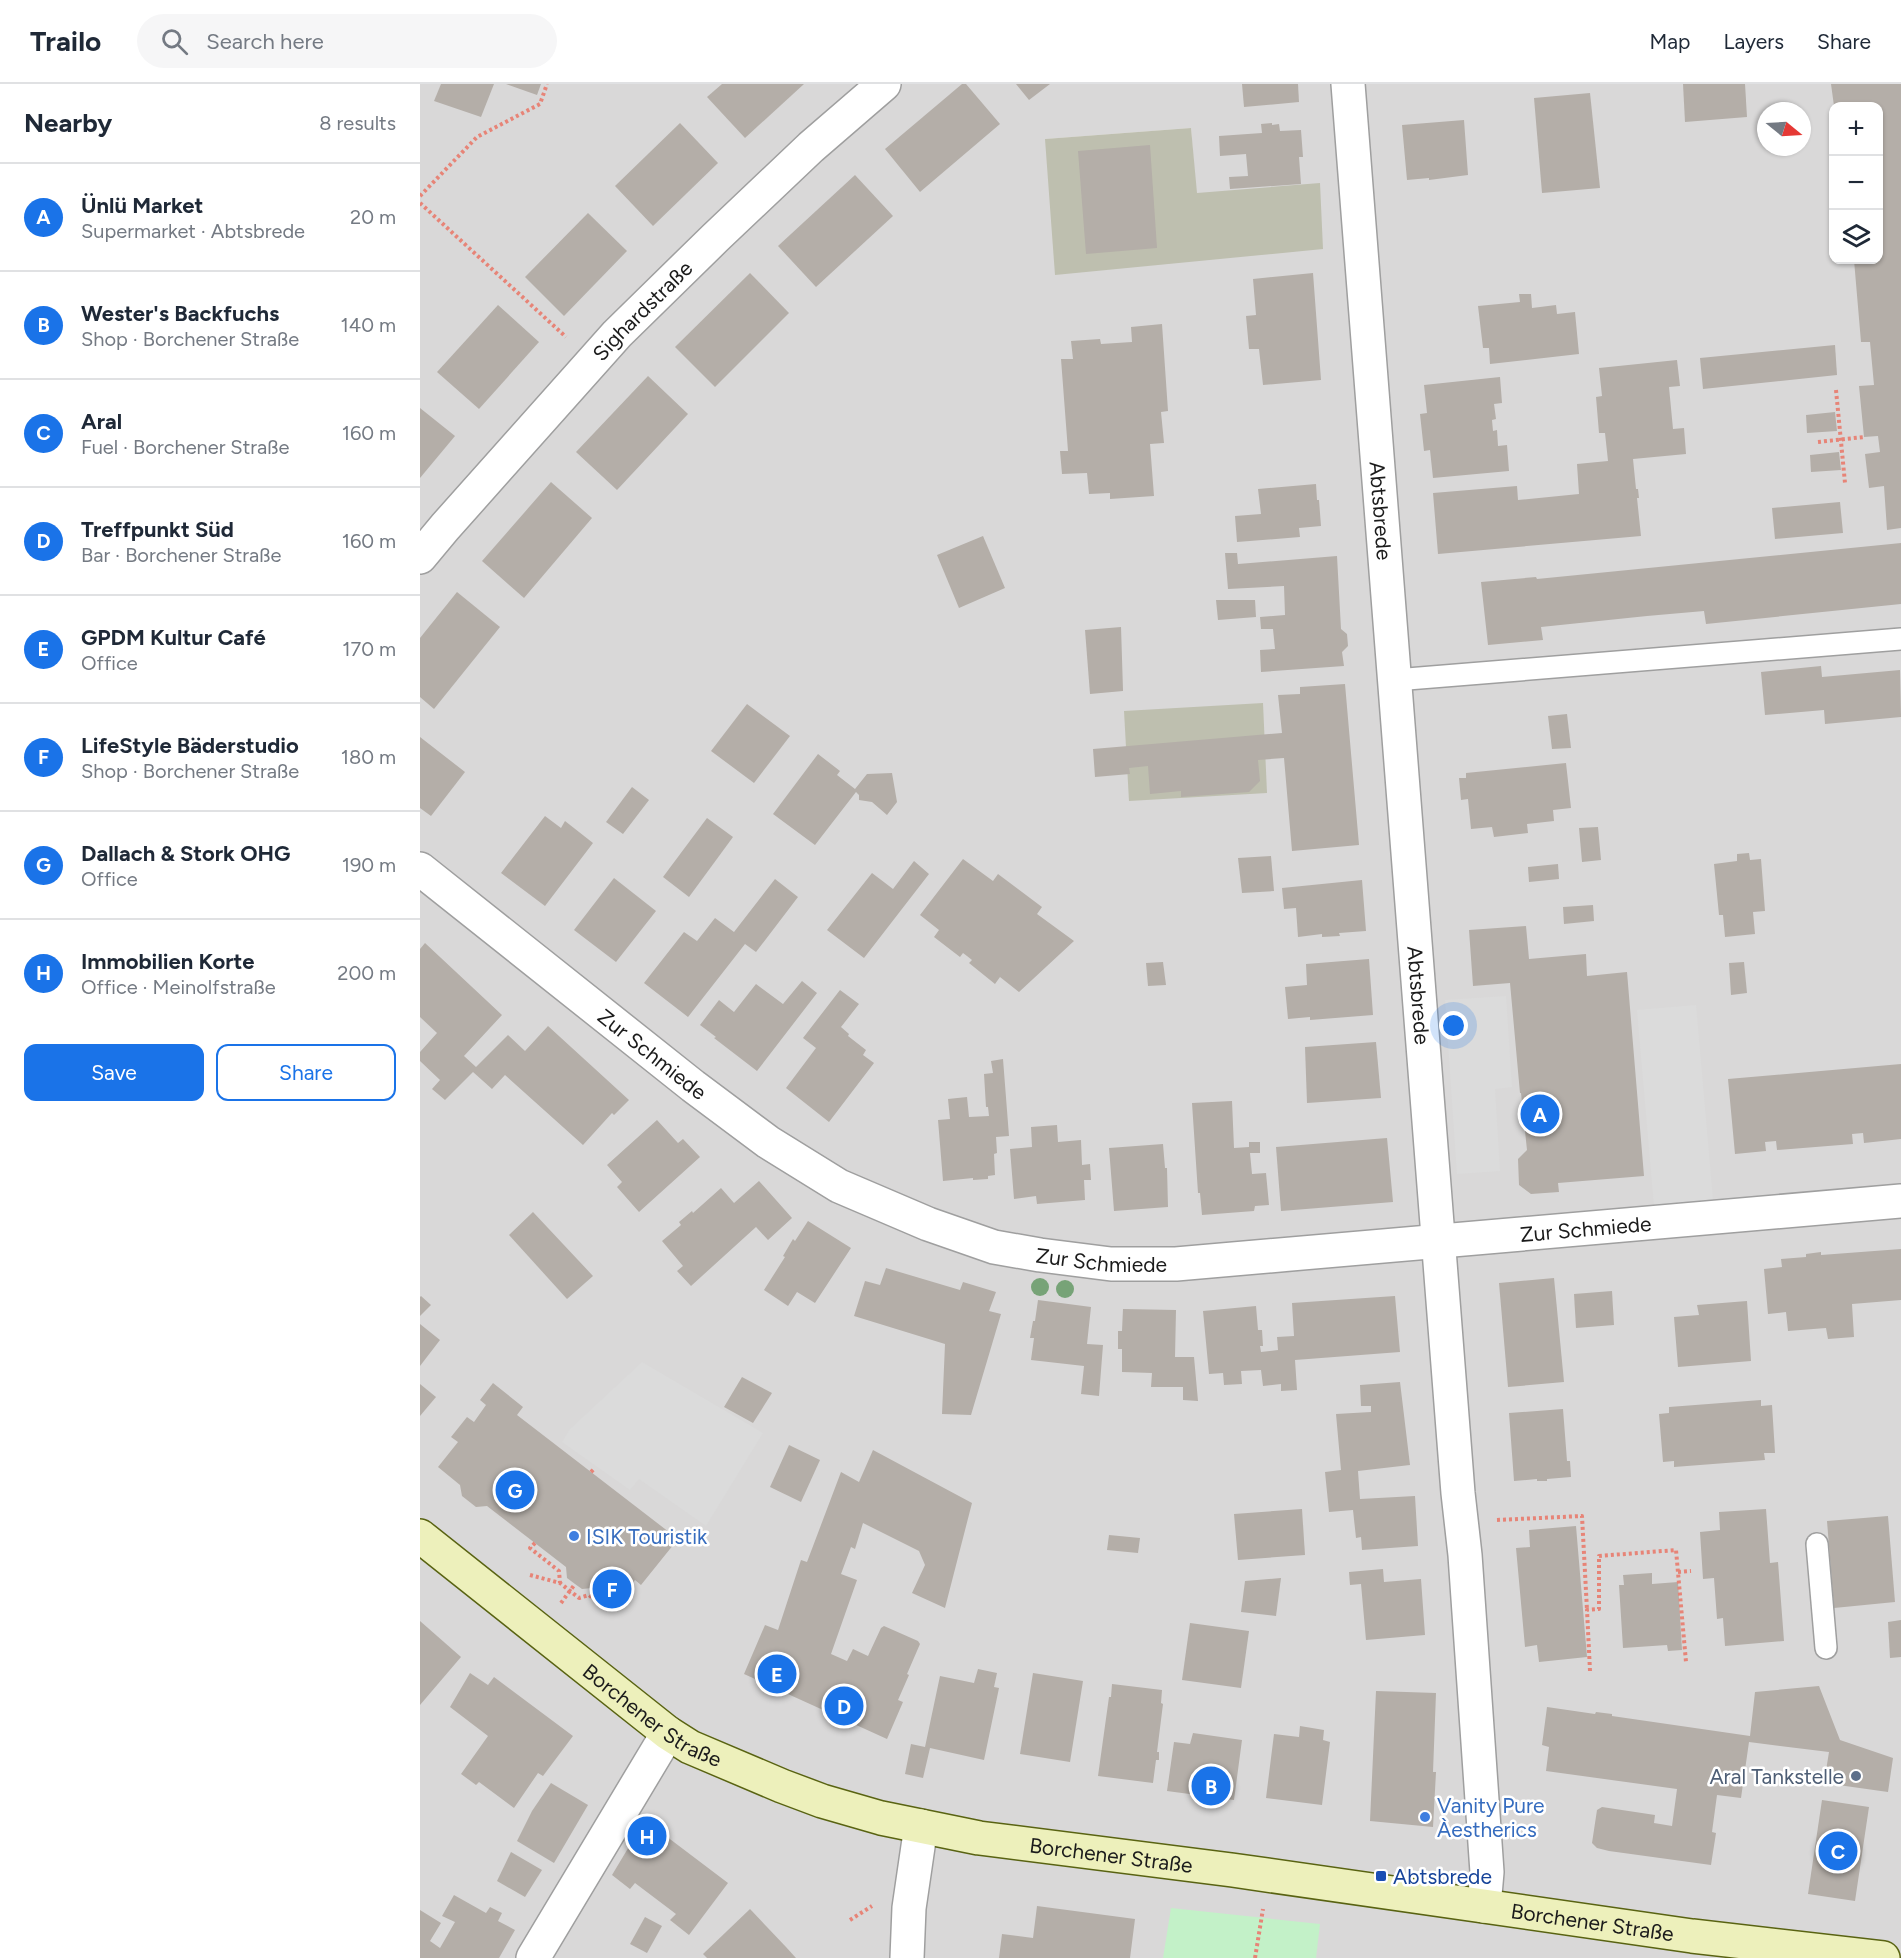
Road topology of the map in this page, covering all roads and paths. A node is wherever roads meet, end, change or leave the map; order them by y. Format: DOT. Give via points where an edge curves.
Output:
graph roads {
  1 [pos="547,84"];
  2 [pos="884,84"];
  3 [pos="1348,84"];
  4 [pos="420,196"];
  5 [pos="420,203"];
  6 [pos="593,362"];
  7 [pos="1836,390"];
  8 [pos="1864,437"];
  9 [pos="1840,439"];
  10 [pos="1818,442"];
  11 [pos="1845,483"];
  12 [pos="420,557"];
  13 [pos="1901,639"];
  14 [pos="1395,680"];
  15 [pos="420,869"];
  16 [pos="1901,1201"];
  17 [pos="1438,1242"];
  18 [pos="595,1468"];
  19 [pos="591,1472"];
  20 [pos="1462,1522"];
  21 [pos="420,1536"];
  22 [pos="535,1543"];
  23 [pos="1817,1544"];
  24 [pos="1690,1571"];
  25 [pos="1678,1572"];
  26 [pos="520,1573"];
  27 [pos="560,1583"];
  28 [pos="575,1584"];
  29 [pos="570,1591"];
  30 [pos="552,1597"];
  31 [pos="604,1597"];
  32 [pos="1587,1610"];
  33 [pos="1826,1648"];
  34 [pos="1686,1662"];
  35 [pos="1590,1671"];
  36 [pos="668,1733"];
  37 [pos="921,1826"];
  38 [pos="1268,1875"];
  39 [pos="1484,1906"];
  40 [pos="1255,1957"];
  41 [pos="533,1958"];
  42 [pos="908,1958"];
  43 [pos="1884,1958"];
  1 -- 4 [label="path" via="540,104 477,137"];
  2 -- 6 [label="street, Sighardstraße" via="715,238"];
  3 -- 14 [label="street, Abtsbrede"];
  5 -- 6 [label="path"];
  6 -- 12 [label="street, Sighardstraße"];
  7 -- 9 [label="path"];
  8 -- 9 [label="path"];
  9 -- 10 [label="path"];
  9 -- 11 [label="path"];
  13 -- 14 [label="lane"];
  14 -- 17 [label="street, Abtsbrede"];
  15 -- 17 [label="street, Zur Schmiede" via="768,1142 839,1186 928,1224 994,1247 1111,1264 1176,1264"];
  16 -- 17 [label="street, Zur Schmiede"];
  17 -- 20 [label="street, Abtsbrede"];
  18 -- 19 [label="path"];
  20 -- 32 [label="path" via="1582,1516"];
  20 -- 39 [label="street, Abtsbrede" via="1487,1872"];
  21 -- 36 [label="main road, Borchener Straße"];
  22 -- 27 [label="path" via="530,1548 559,1570"];
  23 -- 33 [label="lane"];
  24 -- 25 [label="path"];
  25 -- 32 [label="path" via="1676,1550 1599,1556 1599,1609"];
  25 -- 34 [label="path"];
  26 -- 27 [label="path"];
  27 -- 29 [label="path"];
  28 -- 29 [label="path"];
  29 -- 30 [label="path" via="562,1601"];
  29 -- 31 [label="path" via="579,1598 589,1595 599,1603"];
  32 -- 35 [label="path"];
  36 -- 37 [label="main road, Borchener Straße" via="690,1747 805,1795"];
  36 -- 41 [label="street"];
  37 -- 38 [label="main road, Borchener Straße" via="979,1838"];
  37 -- 42 [label="street" via="909,1908"];
  38 -- 39 [label="main road, Borchener Straße"];
  38 -- 40 [label="path"];
  39 -- 43 [label="main road, Borchener Straße"];
}
